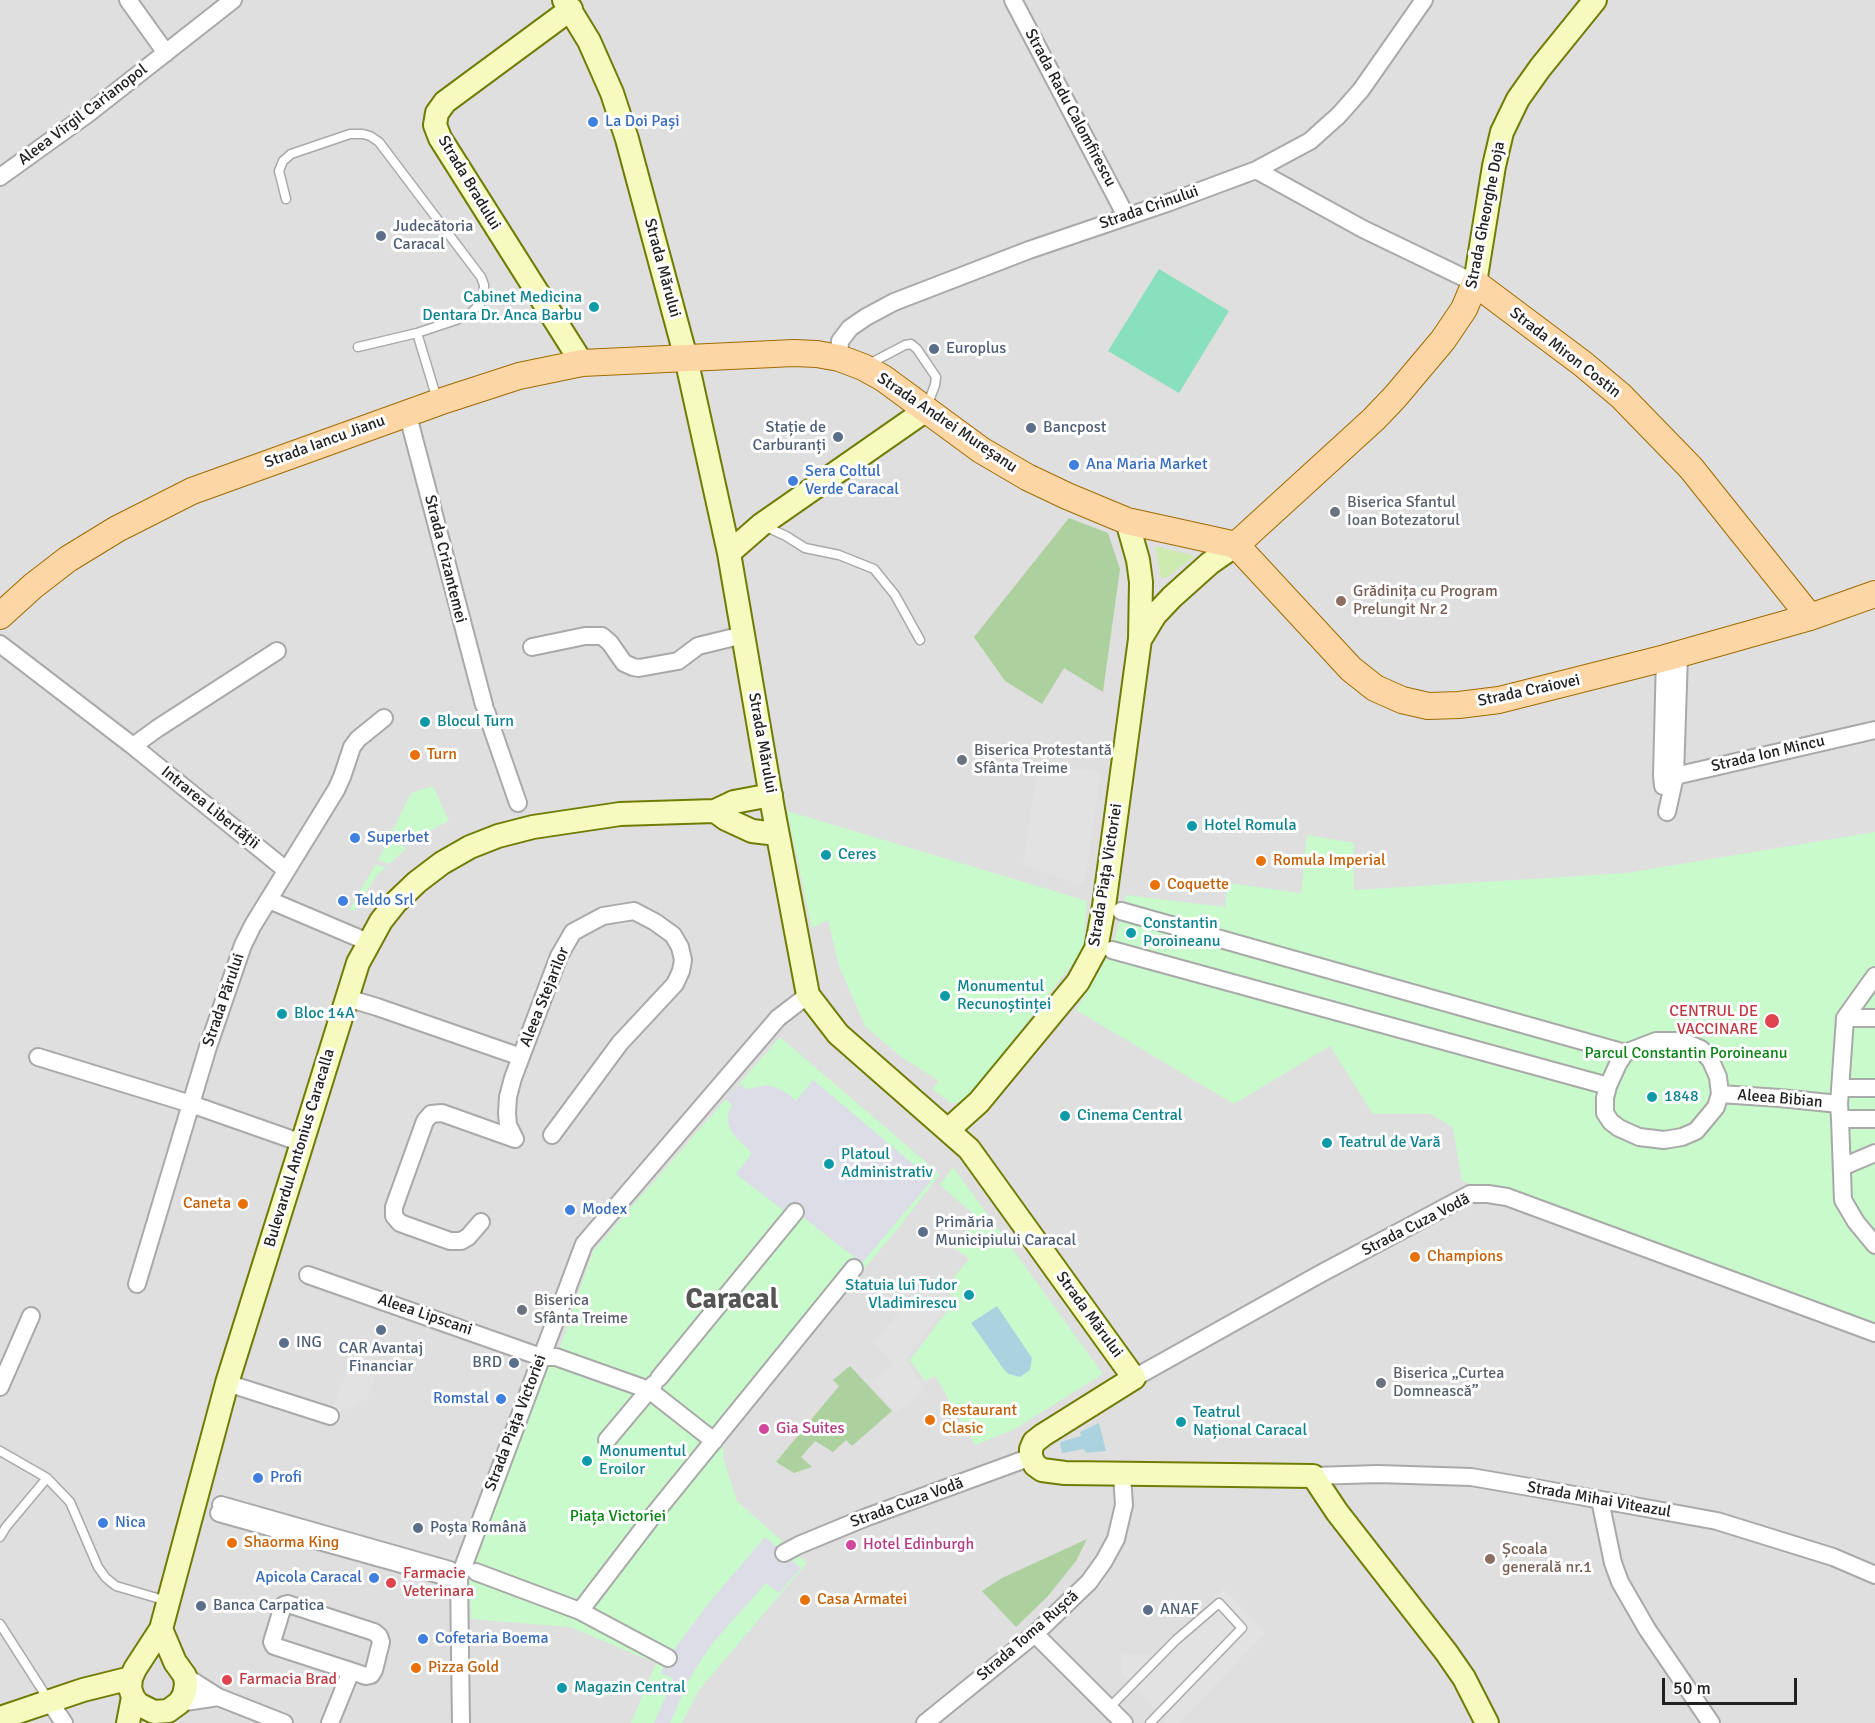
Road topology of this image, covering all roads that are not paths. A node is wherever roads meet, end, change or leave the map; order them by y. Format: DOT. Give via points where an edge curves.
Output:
graph roads {
  1 [pos="128,0"];
  2 [pos="233,0"];
  3 [pos="1014,0"];
  4 [pos="1424,0"];
  5 [pos="1595,0"];
  6 [pos="567,5"];
  7 [pos="166,53"];
  8 [pos="1256,170"];
  9 [pos="0,177"];
  10 [pos="286,199"];
  11 [pos="1126,216"];
  12 [pos="1476,283"];
  13 [pos="417,333"];
  14 [pos="358,347"];
  15 [pos="686,358"];
  16 [pos="839,358"];
  17 [pos="582,363"];
  18 [pos="863,367"];
  19 [pos="439,402"];
  20 [pos="926,410"];
  21 [pos="407,412"];
  22 [pos="1127,521"];
  23 [pos="761,525"];
  24 [pos="1236,545"];
  25 [pos="729,554"];
  26 [pos="1875,594"];
  27 [pos="0,616"];
  28 [pos="1810,617"];
  29 [pos="743,635"];
  30 [pos="1140,639"];
  31 [pos="920,640"];
  32 [pos="0,644"];
  33 [pos="532,647"];
  34 [pos="277,651"];
  35 [pos="1672,657"];
  36 [pos="384,718"];
  37 [pos="1875,730"];
  38 [pos="133,747"];
  39 [pos="771,795"];
  40 [pos="518,803"];
  41 [pos="715,811"];
  42 [pos="777,834"];
  43 [pos="286,870"];
  44 [pos="269,900"];
  45 [pos="1120,911"];
  46 [pos="368,942"];
  47 [pos="1112,950"];
  48 [pos="1875,976"];
  49 [pos="808,995"];
  50 [pos="347,998"];
  51 [pos="1845,1018"];
  52 [pos="1875,1018"];
  53 [pos="1625,1053"];
  54 [pos="38,1057"];
  55 [pos="521,1057"];
  56 [pos="1608,1086"];
  57 [pos="1875,1088"];
  58 [pos="1720,1094"];
  59 [pos="191,1104"];
  60 [pos="1840,1104"];
  61 [pos="1875,1119"];
  62 [pos="948,1130"];
  63 [pos="552,1135"];
  64 [pos="302,1143"];
  65 [pos="1875,1154"];
  66 [pos="1842,1167"];
  67 [pos="795,1212"];
  68 [pos="481,1222"];
  69 [pos="1875,1245"];
  70 [pos="854,1268"];
  71 [pos="308,1275"];
  72 [pos="137,1284"];
  73 [pos="31,1316"];
  74 [pos="1875,1333"];
  75 [pos="541,1357"];
  76 [pos="1134,1378"];
  77 [pos="227,1383"];
  78 [pos="654,1384"];
  79 [pos="0,1387"];
  80 [pos="330,1416"];
  81 [pos="607,1440"];
  82 [pos="714,1442"];
  83 [pos="0,1451"];
  84 [pos="1031,1457"];
  85 [pos="1122,1475"];
  86 [pos="1313,1476"];
  87 [pos="47,1478"];
  88 [pos="1600,1500"];
  89 [pos="220,1509"];
  90 [pos="0,1537"];
  91 [pos="784,1553"];
  92 [pos="476,1572"];
  93 [pos="1875,1575"];
  94 [pos="168,1601"];
  95 [pos="580,1611"];
  96 [pos="0,1624"];
  97 [pos="161,1629"];
  98 [pos="1035,1634"];
  99 [pos="668,1658"];
  100 [pos="180,1669"];
  101 [pos="351,1671"];
  102 [pos="135,1679"];
  103 [pos="218,1697"];
  104 [pos="50,1702"];
  105 [pos="179,1703"];
  106 [pos="1109,1708"];
  107 [pos="0,1718"];
  108 [pos="146,1718"];
  109 [pos="64,1723"];
  110 [pos="128,1723"];
  111 [pos="284,1723"];
  112 [pos="330,1723"];
  113 [pos="461,1723"];
  114 [pos="925,1723"];
  115 [pos="1124,1723"];
  116 [pos="1150,1723"];
  117 [pos="1487,1723"];
  118 [pos="1711,1723"];
  1 -- 7 [label="street"];
  2 -- 7 [label="street, Aleea Virgil Carianopol"];
  3 -- 11 [label="street, Strada Radu Calomfirescu"];
  4 -- 8 [label="street, Strada Crinului" via="1339,115 1310,141"];
  5 -- 12 [label="main road, Strada Gheorghe Doja" via="1518,99 1502,132"];
  6 -- 15 [label="main road, Strada Mărului" via="589,41 612,93"];
  6 -- 17 [label="main road, Strada Bradului" via="445,102 435,125"];
  7 -- 9 [label="street, Aleea Virgil Carianopol"];
  8 -- 11 [label="street, Strada Crinului"];
  8 -- 12 [label="street, Strada Miron Costin" via="1363,229"];
  10 -- 13 [label="lane" via="279,171 291,154 350,134 363,134 379,142 484,285 480,304 471,313"];
  11 -- 16 [label="street, Strada Crinului" via="894,302 850,328 840,341"];
  12 -- 24 [label="main road, Strada Gheorghe Doja" via="1443,340 1395,397"];
  12 -- 28 [label="main road, Strada Miron Costin" via="1621,396 1691,468"];
  13 -- 14 [label="lane"];
  13 -- 19 [label="lane"];
  15 -- 16 [label="main road, Strada Andrei Mureșanu" via="794,353"];
  15 -- 17 [label="main road, Strada Iancu Jianu"];
  15 -- 25 [label="main road, Strada Mărului"];
  16 -- 18 [label="main road, Strada Andrei Mureșanu"];
  17 -- 19 [label="main road, Strada Iancu Jianu" via="519,376"];
  18 -- 20 [label="main road, Strada Andrei Mureșanu"];
  18 -- 20 [label="lane" via="906,345 917,348 936,377"];
  19 -- 21 [label="main road, Strada Iancu Jianu"];
  20 -- 22 [label="main road, Strada Andrei Mureșanu" via="1027,477"];
  20 -- 23 [label="main road"];
  21 -- 27 [label="main road, Strada Iancu Jianu" via="192,491 117,529 68,560"];
  21 -- 40 [label="street, Strada Crizantemei" via="485,710"];
  22 -- 24 [label="main road, Strada Andrei Mureșanu"];
  22 -- 30 [label="main road, Strada Piața Victoriei" via="1141,582"];
  23 -- 25 [label="main road"];
  23 -- 31 [label="lane" via="805,548 874,568 896,595"];
  24 -- 30 [label="main road, Strada Piața Victoriei" via="1172,597"];
  24 -- 35 [label="main road, Strada Craiovei" via="1351,669 1375,688 1402,700 1428,705 1500,700"];
  25 -- 29 [label="main road, Strada Mărului"];
  26 -- 28 [label="main road, Strada Craiovei"];
  28 -- 35 [label="main road, Strada Craiovei"];
  29 -- 33 [label="street" via="698,646 678,661 639,668 624,663 602,636"];
  29 -- 39 [label="main road, Strada Mărului"];
  30 -- 62 [label="main road, Strada Piața Victoriei" via="1096,949 1078,982 979,1102"];
  32 -- 38 [label="street, Intrarea Libertății"];
  34 -- 38 [label="street"];
  35 -- 37 [label="street, Strada Ion Mincu" via="1668,776"];
  36 -- 43 [label="street, Strada Părului" via="352,747 336,790"];
  38 -- 43 [label="street, Intrarea Libertății"];
  39 -- 41 [label="main road, Bulevardul Antonius Caracalla" via="734,802"];
  39 -- 42 [label="main road, Strada Mărului"];
  41 -- 42 [label="main road" via="752,831"];
  41 -- 46 [label="main road, Bulevardul Antonius Caracalla" via="620,814 498,836 460,852 417,882 396,902"];
  42 -- 49 [label="main road, Strada Mărului"];
  43 -- 44 [label="street, Strada Părului"];
  44 -- 46 [label="street"];
  44 -- 59 [label="street, Strada Părului" via="243,945"];
  45 -- 53 [label="street"];
  46 -- 50 [label="main road, Bulevardul Antonius Caracalla"];
  47 -- 56 [label="street"];
  48 -- 51 [label="street"];
  49 -- 62 [label="main road, Strada Mărului" via="838,1034"];
  49 -- 75 [label="street, Strada Piața Victoriei" via="778,1018 584,1244"];
  50 -- 55 [label="street, Aleea Stejarilor"];
  50 -- 64 [label="main road, Bulevardul Antonius Caracalla"];
  51 -- 52 [label="street"];
  51 -- 60 [label="street"];
  53 -- 56 [label="street"];
  53 -- 58 [label="street" via="1656,1041 1682,1041 1701,1050 1711,1061"];
  54 -- 59 [label="street"];
  55 -- 63 [label="street, Aleea Stejarilor" via="559,956 573,932 603,916 634,912 673,935 683,960 675,984 620,1043"];
  55 -- 68 [label="street" via="507,1113 515,1139 442,1113 431,1114 394,1207 394,1216 400,1223 450,1241 468,1237"];
  56 -- 58 [label="street" via="1605,1113 1611,1122 1639,1137 1664,1140 1696,1131 1716,1107"];
  57 -- 60 [label="street"];
  58 -- 60 [label="street, Aleea Bibian"];
  59 -- 64 [label="street"];
  59 -- 72 [label="street, Strada Părului"];
  60 -- 61 [label="street"];
  60 -- 66 [label="street, Aleea Bibian"];
  62 -- 76 [label="main road, Strada Mărului" via="969,1149"];
  64 -- 77 [label="main road, Bulevardul Antonius Caracalla"];
  65 -- 66 [label="street"];
  66 -- 69 [label="street, Aleea Bibian" via="1843,1200"];
  67 -- 78 [label="street"];
  70 -- 82 [label="street"];
  71 -- 75 [label="street, Aleea Lipscani"];
  73 -- 79 [label="street"];
  74 -- 76 [label="street, Strada Cuza Vodă" via="1507,1197 1470,1194"];
  75 -- 78 [label="street, Aleea Lipscani" via="556,1357"];
  75 -- 113 [label="street, Strada Piața Victoriei" via="459,1578"];
  76 -- 84 [label="main road, Strada Cuza Vodă" via="1042,1435 1034,1442"];
  77 -- 80 [label="street"];
  77 -- 94 [label="main road, Bulevardul Antonius Caracalla"];
  78 -- 81 [label="street"];
  78 -- 82 [label="street, Aleea Lipscani"];
  82 -- 95 [label="street"];
  83 -- 87 [label="lane"];
  84 -- 85 [label="main road" via="1035,1465 1051,1472"];
  84 -- 91 [label="street, Strada Cuza Vodă" via="867,1517"];
  85 -- 86 [label="main road"];
  85 -- 98 [label="street, Strada Toma Rușcă" via="1121,1522 1104,1561 1089,1582"];
  86 -- 88 [label="street, Strada Mihai Viteazul" via="1471,1477"];
  86 -- 117 [label="main road" via="1446,1652"];
  87 -- 90 [label="lane"];
  87 -- 94 [label="lane" via="70,1502 106,1578 116,1586"];
  88 -- 93 [label="street, Strada Mihai Viteazul" via="1718,1521 1833,1557"];
  88 -- 118 [label="street" via="1620,1581 1647,1629"];
  89 -- 89 [label="street" via="448,1577 450,1570"];
  92 -- 95 [label="street"];
  94 -- 97 [label="main road, Bulevardul Antonius Caracalla"];
  95 -- 99 [label="street"];
  96 -- 104 [label="lane"];
  97 -- 100 [label="main road"];
  97 -- 102 [label="main road, Bulevardul Antonius Caracalla"];
  98 -- 106 [label="street"];
  98 -- 114 [label="street, Strada Toma Rușcă"];
  100 -- 102 [label="main road" via="159,1656"];
  100 -- 103 [label="street"];
  100 -- 105 [label="main road" via="186,1686"];
  101 -- 101 [label="street" via="370,1675 381,1642 379,1636 284,1605 274,1646"];
  101 -- 112 [label="street"];
  102 -- 104 [label="main road"];
  102 -- 108 [label="main road" via="138,1704"];
  102 -- 110 [label="main road, Bulevardul Antonius Caracalla"];
  103 -- 105 [label="street"];
  103 -- 111 [label="street"];
  104 -- 107 [label="main road"];
  104 -- 109 [label="street"];
  105 -- 108 [label="main road"];
  106 -- 115 [label="street"];
  106 -- 116 [label="lane" via="1219,1603 1242,1628"];
}
